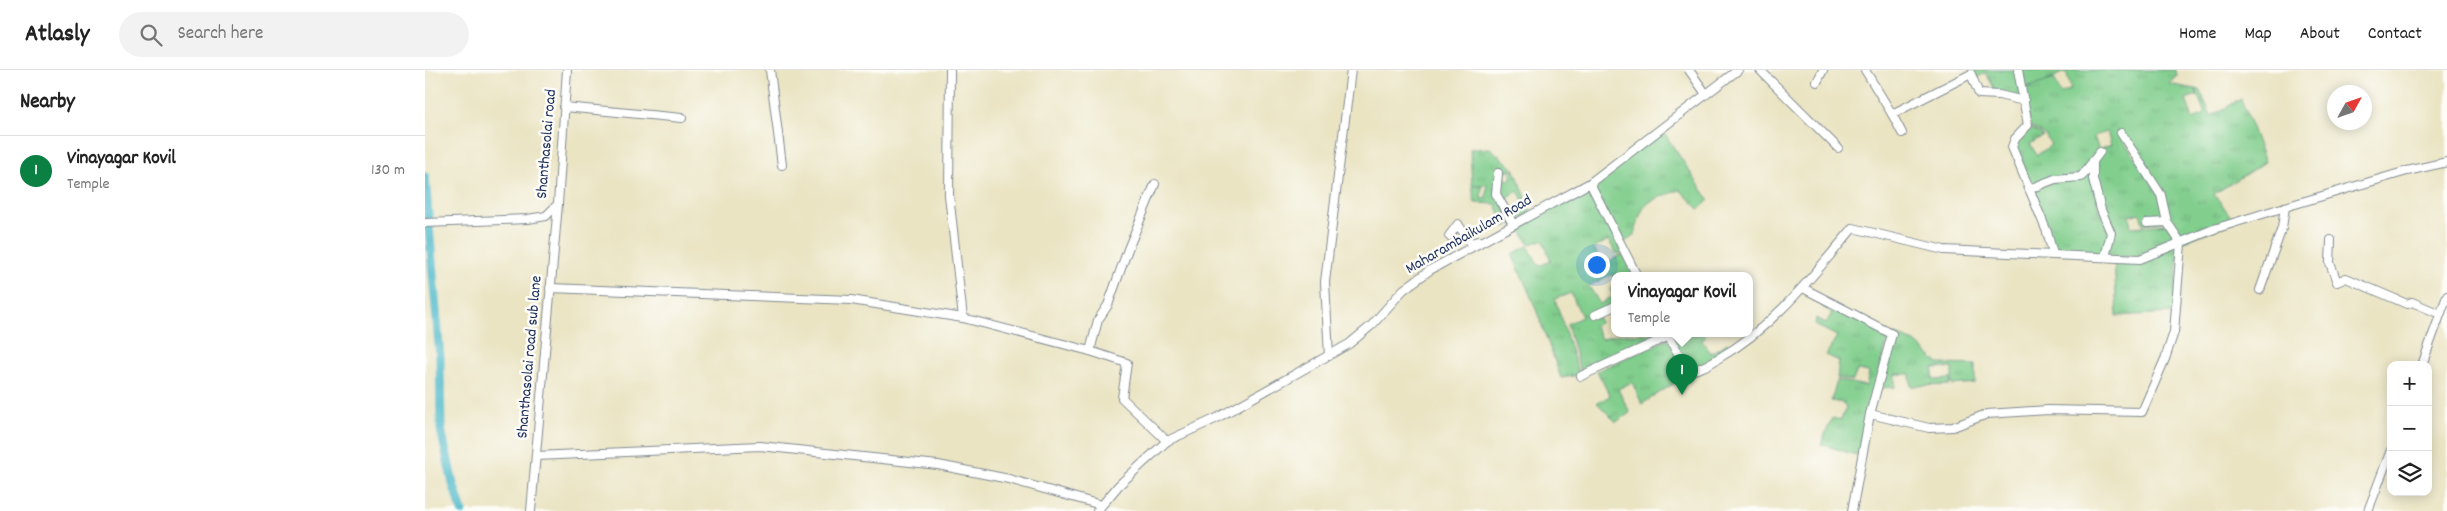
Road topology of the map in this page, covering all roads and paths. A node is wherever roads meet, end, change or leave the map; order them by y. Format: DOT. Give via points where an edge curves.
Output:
graph roads {
  1 [pos="567,70"];
  2 [pos="770,70"];
  3 [pos="950,70"];
  4 [pos="1351,70"];
  5 [pos="1689,70"];
  6 [pos="1738,70"];
  7 [pos="1760,70"];
  8 [pos="1823,70"];
  9 [pos="1865,70"];
  10 [pos="2018,70"];
  11 [pos="1970,72"];
  12 [pos="1817,82"];
  13 [pos="1706,94"];
  14 [pos="2024,100"];
  15 [pos="564,107"];
  16 [pos="1892,114"];
  17 [pos="682,118"];
  18 [pos="1902,133"];
  19 [pos="2121,134"];
  20 [pos="1838,148"];
  21 [pos="2101,152"];
  22 [pos="2093,161"];
  23 [pos="2447,162"];
  24 [pos="782,166"];
  25 [pos="1593,169"];
  26 [pos="1498,173"];
  27 [pos="1598,176"];
  28 [pos="1590,183"];
  29 [pos="1155,184"];
  30 [pos="2029,189"];
  31 [pos="558,204"];
  32 [pos="2285,207"];
  33 [pos="2167,222"];
  34 [pos="425,223"];
  35 [pos="2147,223"];
  36 [pos="1513,224"];
  37 [pos="1449,236"];
  38 [pos="1483,240"];
  39 [pos="2331,240"];
  40 [pos="2181,243"];
  41 [pos="2053,254"];
  42 [pos="2105,257"];
  43 [pos="1635,272"];
  44 [pos="550,288"];
  45 [pos="1803,288"];
  46 [pos="2260,290"];
  47 [pos="2447,296"];
  48 [pos="1611,308"];
  49 [pos="2440,314"];
  50 [pos="1595,315"];
  51 [pos="963,318"];
  52 [pos="1753,335"];
  53 [pos="1664,337"];
  54 [pos="1669,337"];
  55 [pos="1750,337"];
  56 [pos="1090,351"];
  57 [pos="1329,356"];
  58 [pos="2423,361"];
  59 [pos="1581,376"];
  60 [pos="1870,414"];
  61 [pos="1167,442"];
  62 [pos="2391,451"];
  63 [pos="536,456"];
  64 [pos="1099,508"];
  65 [pos="531,511"];
  66 [pos="1852,511"];
  67 [pos="2368,511"];
  1 -- 15 [label="street, Shanthasolai road"];
  2 -- 24 [label="street"];
  3 -- 51 [label="street" via="949,195"];
  4 -- 57 [label="street" via="1325,282"];
  5 -- 13 [label="street"];
  6 -- 13 [label="street, Maharambaikulam Road"];
  7 -- 20 [label="street"];
  8 -- 12 [label="street"];
  9 -- 16 [label="street"];
  10 -- 14 [label="street"];
  11 -- 14 [label="street" via="1979,94"];
  11 -- 16 [label="street"];
  13 -- 27 [label="street, Maharambaikulam Road"];
  14 -- 30 [label="street" via="2028,126 2012,147"];
  15 -- 17 [label="street"];
  15 -- 31 [label="street, Shanthasolai road"];
  16 -- 18 [label="street"];
  19 -- 33 [label="street" via="2161,194"];
  21 -- 22 [label="street"];
  22 -- 30 [label="street" via="2081,177 2055,180"];
  22 -- 42 [label="street" via="2093,179 2111,234"];
  23 -- 32 [label="street"];
  25 -- 27 [label="street"];
  26 -- 36 [label="street" via="1496,194"];
  27 -- 28 [label="street, Maharambaikulam Road"];
  28 -- 36 [label="street, Maharambaikulam Road"];
  28 -- 43 [label="street"];
  29 -- 56 [label="street" via="1108,305 1098,320"];
  30 -- 41 [label="street"];
  31 -- 34 [label="street, Shanthasolai road" via="546,216 528,220"];
  31 -- 44 [label="street, Shanthasolai road sub lane"];
  32 -- 40 [label="street"];
  32 -- 46 [label="street" via="2282,228"];
  33 -- 35 [label="street"];
  33 -- 40 [label="street"];
  36 -- 38 [label="street, Maharambaikulam Road"];
  37 -- 38 [label="street" via="1458,224 1470,243"];
  38 -- 57 [label="street, Maharambaikulam Road" via="1430,270 1403,290 1372,325"];
  39 -- 49 [label="street" via="2330,263 2337,282 2346,278"];
  40 -- 42 [label="street" via="2139,258"];
  40 -- 60 [label="street" via="2174,332 2142,412 2047,410 1987,414 1953,426 1929,428"];
  41 -- 42 [label="street"];
  41 -- 45 [label="street" via="1944,250 1853,228"];
  44 -- 51 [label="street" via="851,300"];
  44 -- 63 [label="street, Shanthasolai road sub lane"];
  45 -- 52 [label="street"];
  45 -- 60 [label="street" via="1892,334"];
  47 -- 49 [label="street"];
  48 -- 50 [label="street"];
  49 -- 58 [label="street"];
  51 -- 56 [label="street"];
  53 -- 59 [label="street"];
  54 -- 55 [label="street" via="1688,371 1697,370"];
  56 -- 61 [label="street" via="1127,363 1121,398"];
  57 -- 61 [label="street, Maharambaikulam Road"];
  60 -- 66 [label="street"];
  61 -- 64 [label="street, Maharambaikulam Road" via="1119,484"];
  62 -- 67 [label="street"];
  63 -- 64 [label="street" via="760,446 938,465 1009,479"];
  63 -- 65 [label="street, Shanthasolai road sub lane"];
}
